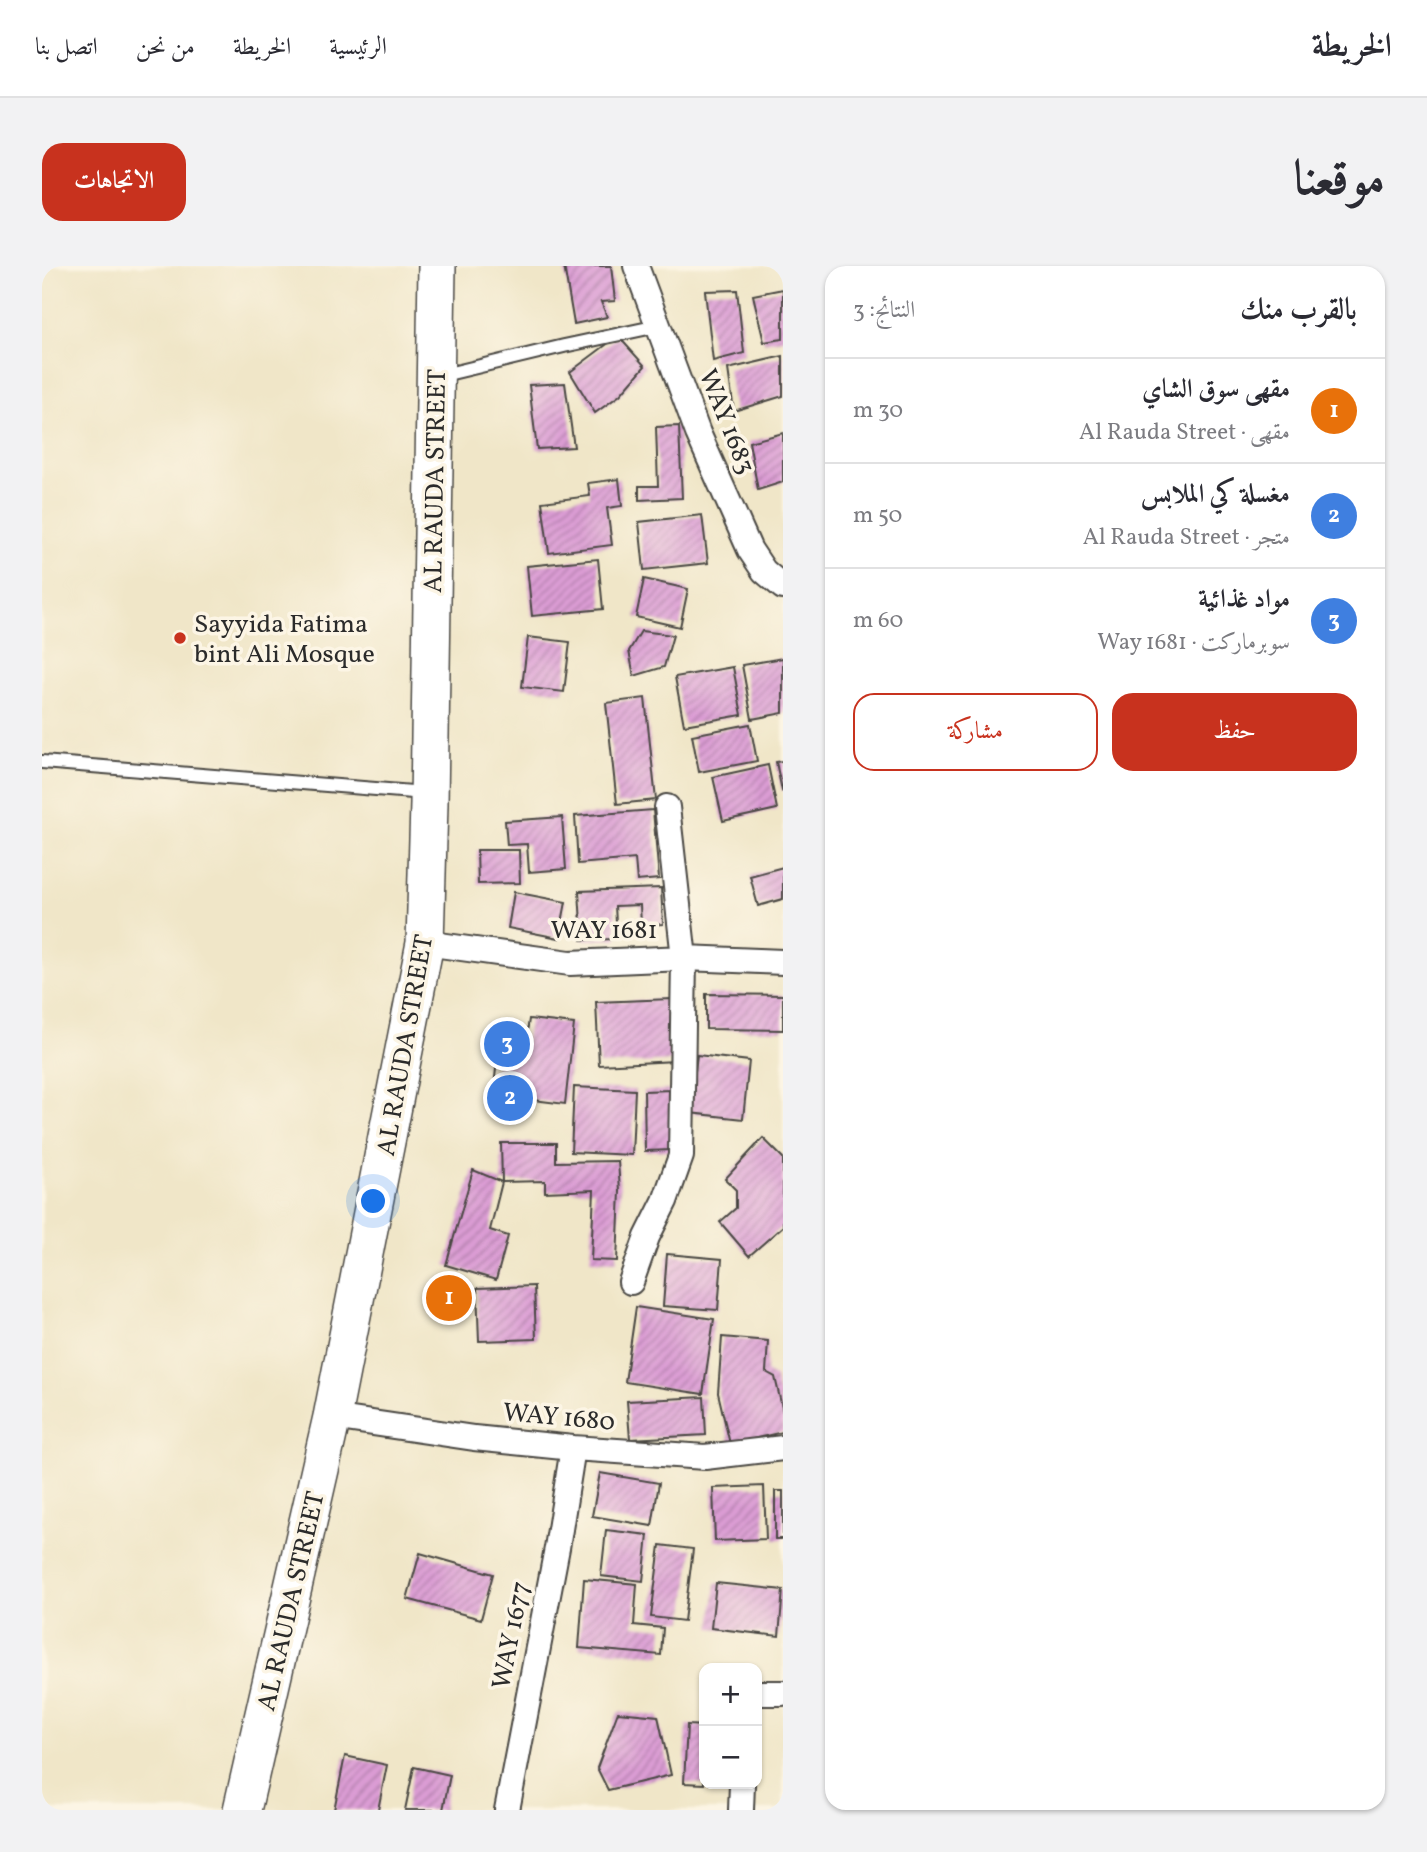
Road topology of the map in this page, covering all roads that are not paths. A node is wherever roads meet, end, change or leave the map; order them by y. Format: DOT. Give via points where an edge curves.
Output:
graph roads {
  1 [pos="438,266"];
  2 [pos="636,266"];
  3 [pos="658,326"];
  4 [pos="436,377"];
  5 [pos="783,587"];
  6 [pos="42,762"];
  7 [pos="429,793"];
  8 [pos="667,807"];
  9 [pos="425,943"];
  10 [pos="684,958"];
  11 [pos="783,962"];
  12 [pos="631,1282"];
  13 [pos="332,1418"];
  14 [pos="783,1448"];
  15 [pos="571,1460"];
  16 [pos="762,1693"];
  17 [pos="783,1693"];
  18 [pos="742,1789"];
  19 [pos="242,1810"];
  20 [pos="507,1810"];
  21 [pos="741,1810"];
  1 -- 4 [label="main road, AL RAUDA STREET"];
  2 -- 3 [label="street, WAY 1683"];
  3 -- 4 [label="lane"];
  3 -- 5 [label="street, WAY 1683" via="698,433 750,550 764,571"];
  4 -- 7 [label="main road, AL RAUDA STREET"];
  6 -- 7 [label="lane"];
  7 -- 9 [label="main road, AL RAUDA STREET"];
  8 -- 10 [label="street"];
  9 -- 10 [label="street, WAY 1681" via="570,963"];
  9 -- 13 [label="main road, AL RAUDA STREET"];
  10 -- 11 [label="street, WAY 1681"];
  10 -- 12 [label="street" via="681,1156"];
  13 -- 15 [label="street, WAY 1680" via="474,1438"];
  13 -- 19 [label="main road, AL RAUDA STREET"];
  14 -- 15 [label="street, WAY 1680" via="705,1457"];
  15 -- 20 [label="street, WAY 1677"];
  16 -- 17 [label="street"];
  18 -- 21 [label="street"];
}
